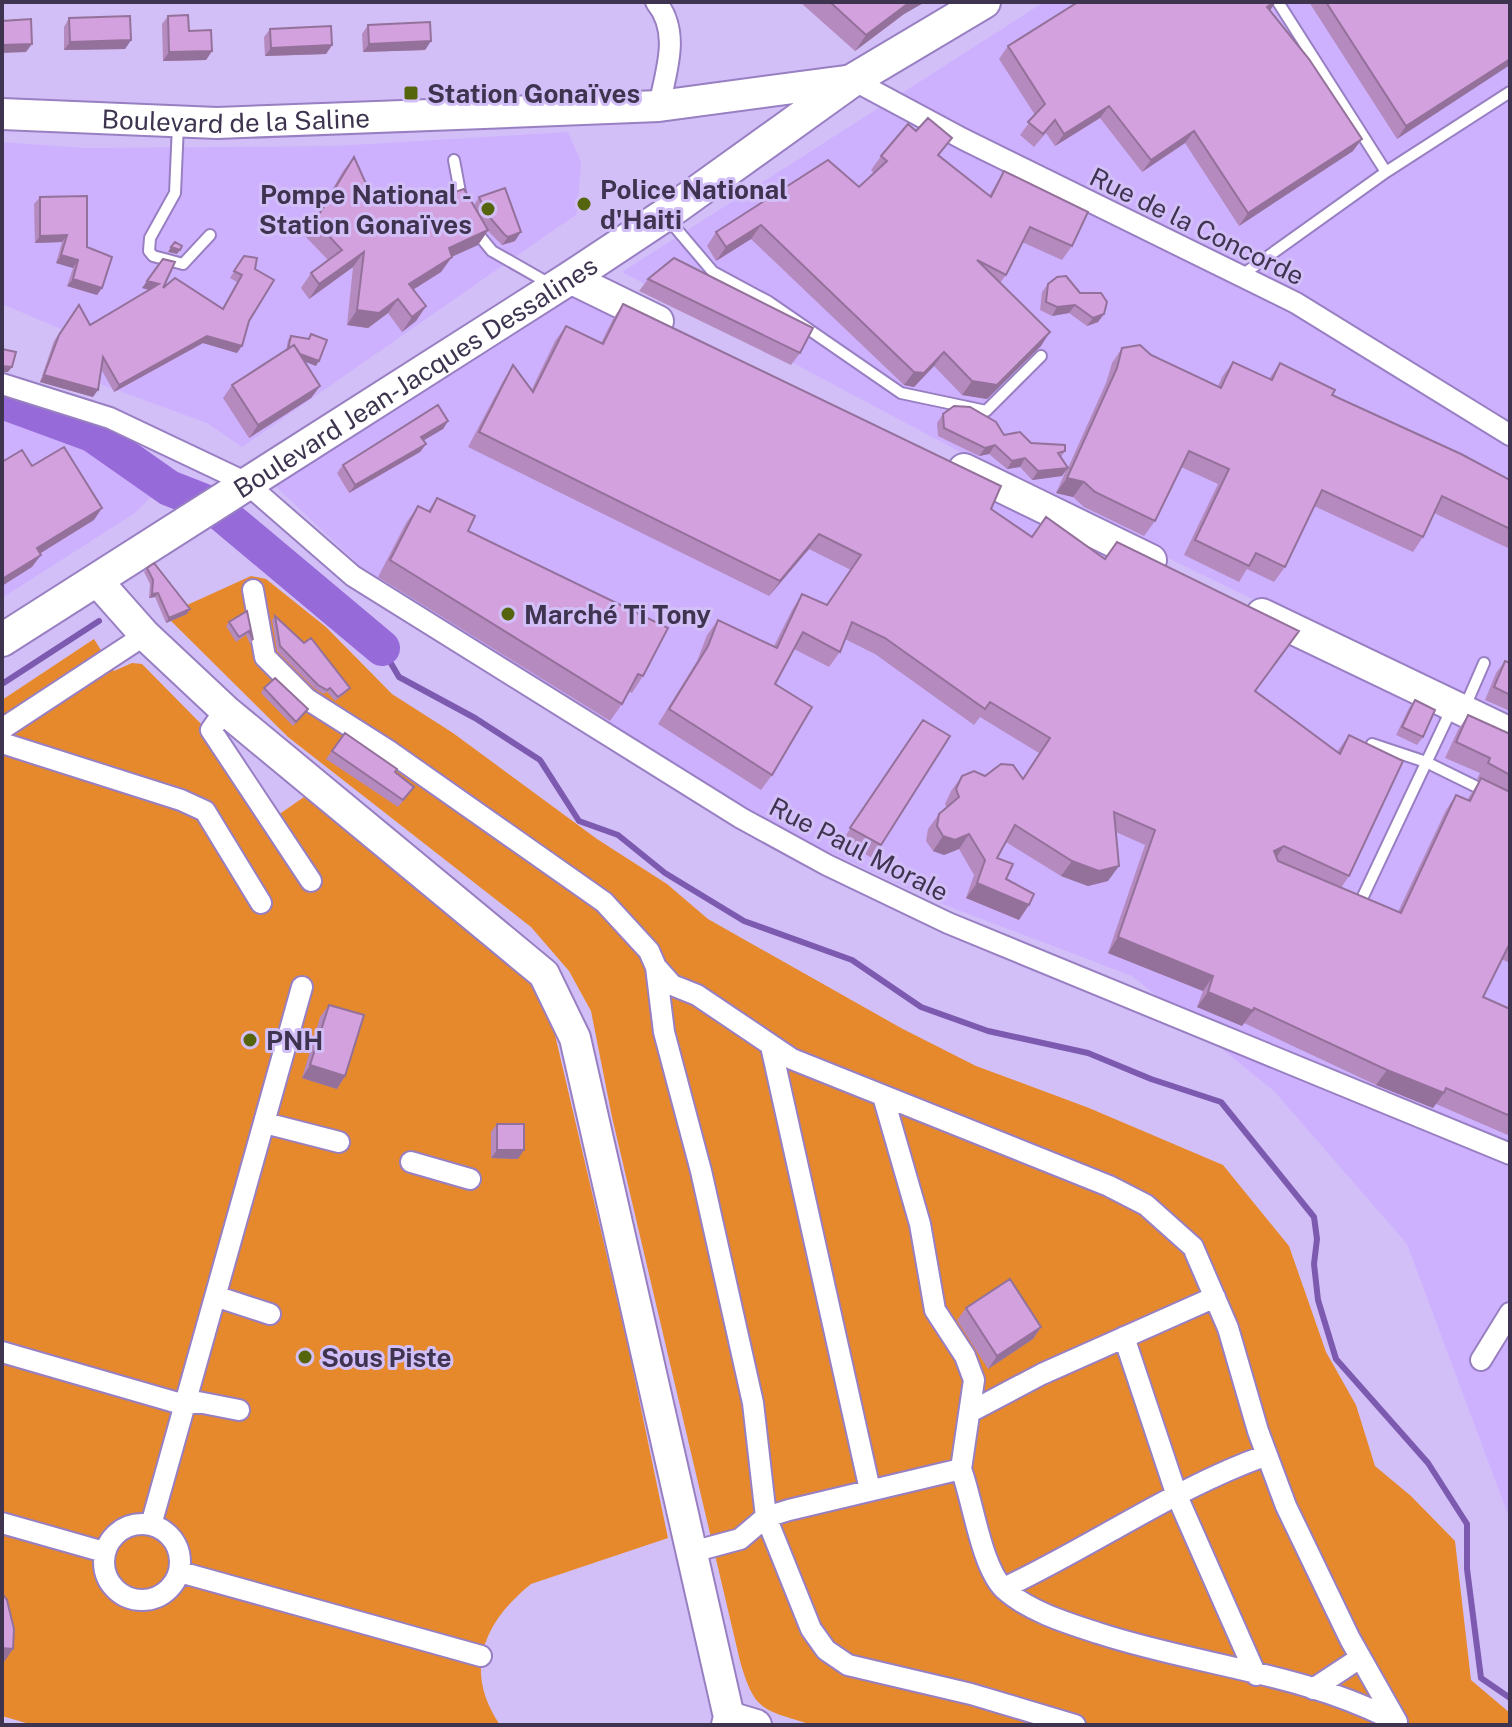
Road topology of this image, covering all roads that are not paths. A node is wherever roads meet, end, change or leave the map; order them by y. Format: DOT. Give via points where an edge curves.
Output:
graph roads {
  1 [pos="656,2"];
  2 [pos="984,2"];
  3 [pos="1278,2"];
  4 [pos="853,80"];
  5 [pos="1510,92"];
  6 [pos="659,106"];
  7 [pos="2,114"];
  8 [pos="178,122"];
  9 [pos="454,160"];
  10 [pos="1386,172"];
  11 [pos="665,215"];
  12 [pos="210,235"];
  13 [pos="1240,276"];
  14 [pos="562,283"];
  15 [pos="684,333"];
  16 [pos="1041,356"];
  17 [pos="2,384"];
  18 [pos="1510,435"];
  19 [pos="940,458"];
  20 [pos="220,499"];
  21 [pos="1182,575"];
  22 [pos="98,582"];
  23 [pos="253,590"];
  24 [pos="1239,603"];
  25 [pos="145,635"];
  26 [pos="2,640"];
  27 [pos="1484,663"];
  28 [pos="1458,709"];
  29 [pos="225,710"];
  30 [pos="2,729"];
  31 [pos="1510,733"];
  32 [pos="2,743"];
  33 [pos="1372,744"];
  34 [pos="1426,762"];
  35 [pos="1496,797"];
  36 [pos="311,881"];
  37 [pos="1342,902"];
  38 [pos="261,903"];
  39 [pos="656,967"];
  40 [pos="302,987"];
  41 [pos="771,1046"];
  42 [pos="883,1096"];
  43 [pos="265,1123"];
  44 [pos="339,1142"];
  45 [pos="1510,1154"];
  46 [pos="411,1162"];
  47 [pos="470,1179"];
  48 [pos="218,1297"];
  49 [pos="1215,1297"];
  50 [pos="1510,1313"];
  51 [pos="270,1314"];
  52 [pos="1124,1337"];
  53 [pos="2,1352"];
  54 [pos="1481,1360"];
  55 [pos="185,1405"];
  56 [pos="239,1410"];
  57 [pos="972,1411"];
  58 [pos="1267,1455"];
  59 [pos="961,1469"];
  60 [pos="870,1490"];
  61 [pos="1177,1496"];
  62 [pos="766,1517"];
  63 [pos="2,1523"];
  64 [pos="151,1525"];
  65 [pos="104,1552"];
  66 [pos="692,1552"];
  67 [pos="180,1572"];
  68 [pos="1004,1588"];
  69 [pos="481,1656"];
  70 [pos="1360,1658"];
  71 [pos="1256,1675"];
  72 [pos="1313,1689"];
  73 [pos="737,1722"];
  74 [pos="1398,1724"];
  75 [pos="1075,1725"];
  1 -- 6 [label="street" via="666,16 671,44"];
  2 -- 4 [label="main road, Boulevard Jean-Jacques Dessalines"];
  3 -- 10 [label="lane"];
  4 -- 6 [label="street, Boulevard de la Saline"];
  4 -- 11 [label="main road, Boulevard Jean-Jacques Dessalines"];
  4 -- 13 [label="street, Rue de la Concorde"];
  5 -- 10 [label="lane"];
  6 -- 8 [label="street, Boulevard de la Saline"];
  7 -- 8 [label="street, Boulevard de la Saline"];
  8 -- 12 [label="lane" via="175,193 150,238 149,251 183,264"];
  9 -- 14 [label="lane" via="464,215 478,236 492,251"];
  10 -- 13 [label="lane"];
  11 -- 14 [label="main road, Boulevard Jean-Jacques Dessalines"];
  11 -- 16 [label="lane" via="713,272 769,302 914,399 986,411"];
  13 -- 18 [label="street, Rue de la Concorde" via="1296,303"];
  14 -- 15 [label="street"];
  14 -- 20 [label="main road, Boulevard Jean-Jacques Dessalines"];
  17 -- 20 [label="street, Rue Paul Morale" via="110,418"];
  19 -- 21 [label="street"];
  20 -- 22 [label="main road, Boulevard Jean-Jacques Dessalines"];
  20 -- 45 [label="street, Rue Paul Morale" via="741,818 827,865 948,923"];
  22 -- 25 [label="street"];
  22 -- 26 [label="main road, Boulevard Jean-Jacques Dessalines"];
  23 -- 39 [label="street" via="265,657 307,699 604,902 631,927"];
  24 -- 28 [label="street"];
  25 -- 29 [label="street"];
  25 -- 30 [label="street"];
  27 -- 28 [label="lane"];
  28 -- 31 [label="street"];
  28 -- 34 [label="lane"];
  29 -- 36 [label="street" via="211,730"];
  29 -- 66 [label="street" via="544,974 575,1038"];
  32 -- 38 [label="street" via="205,811"];
  33 -- 34 [label="lane"];
  34 -- 35 [label="lane"];
  34 -- 37 [label="lane" via="1357,908"];
  39 -- 41 [label="street" via="672,985 697,995"];
  39 -- 62 [label="street" via="664,1032 753,1403"];
  40 -- 43 [label="street"];
  41 -- 42 [label="street"];
  41 -- 60 [label="street"];
  42 -- 49 [label="street" via="1146,1205 1193,1247"];
  42 -- 57 [label="street" via="920,1224 935,1310 974,1380"];
  43 -- 44 [label="street"];
  43 -- 48 [label="street"];
  46 -- 47 [label="street"];
  48 -- 51 [label="street"];
  48 -- 55 [label="street"];
  49 -- 52 [label="street"];
  49 -- 58 [label="street"];
  50 -- 54 [label="street"];
  52 -- 57 [label="street"];
  52 -- 61 [label="street"];
  53 -- 55 [label="street"];
  55 -- 56 [label="street" via="198,1402"];
  55 -- 64 [label="street"];
  57 -- 59 [label="street"];
  58 -- 61 [label="street"];
  58 -- 70 [label="street"];
  59 -- 60 [label="street"];
  59 -- 68 [label="street" via="990,1566"];
  60 -- 62 [label="street"];
  61 -- 68 [label="street"];
  61 -- 71 [label="street"];
  62 -- 66 [label="street" via="740,1539"];
  62 -- 75 [label="street" via="811,1629 837,1658"];
  63 -- 65 [label="street"];
  64 -- 65 [label="street" via="122,1529"];
  64 -- 67 [label="street" via="174,1543"];
  65 -- 67 [label="street" via="109,1582 132,1600 162,1595"];
  66 -- 73 [label="street"];
  67 -- 69 [label="street"];
  68 -- 71 [label="street" via="1066,1622 1156,1652"];
  70 -- 72 [label="street"];
  70 -- 74 [label="street"];
  71 -- 72 [label="street"];
  72 -- 74 [label="street" via="1365,1705"];
}
